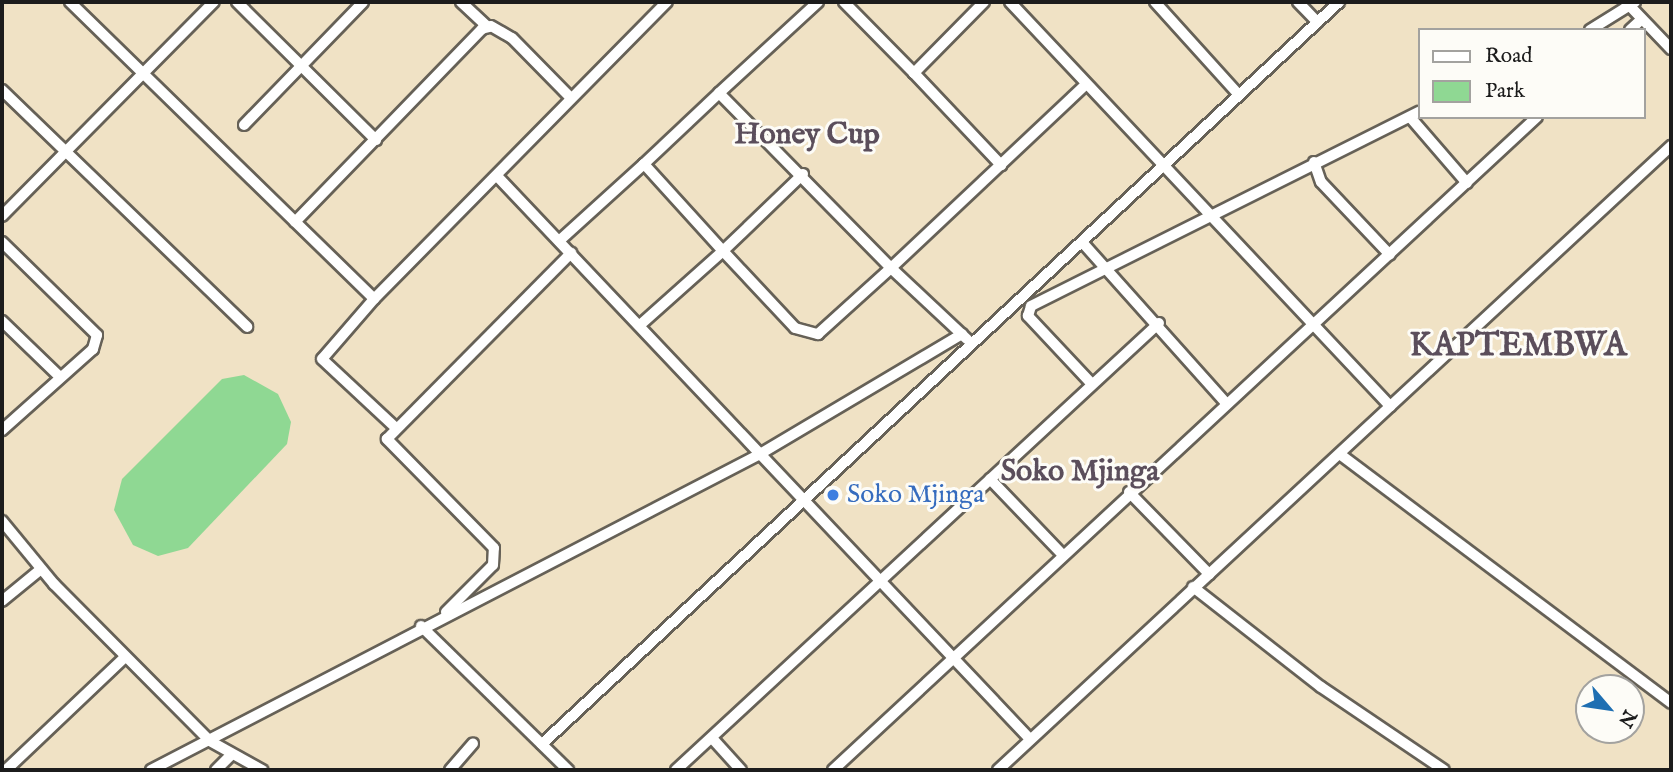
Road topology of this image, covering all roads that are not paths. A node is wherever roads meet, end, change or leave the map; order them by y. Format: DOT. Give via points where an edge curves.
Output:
graph roads {
  1 [pos="69,2"];
  2 [pos="214,2"];
  3 [pos="237,2"];
  4 [pos="363,2"];
  5 [pos="461,2"];
  6 [pos="667,2"];
  7 [pos="818,2"];
  8 [pos="844,2"];
  9 [pos="984,2"];
  10 [pos="1010,2"];
  11 [pos="1155,2"];
  12 [pos="1298,2"];
  13 [pos="1339,2"];
  14 [pos="1630,3"];
  15 [pos="1642,19"];
  16 [pos="1317,22"];
  17 [pos="488,27"];
  18 [pos="1593,28"];
  19 [pos="1632,28"];
  20 [pos="1671,50"];
  21 [pos="302,65"];
  22 [pos="143,72"];
  23 [pos="914,73"];
  24 [pos="1084,86"];
  25 [pos="2,90"];
  26 [pos="719,93"];
  27 [pos="1240,95"];
  28 [pos="570,96"];
  29 [pos="1415,114"];
  30 [pos="1419,119"];
  31 [pos="1535,119"];
  32 [pos="244,125"];
  33 [pos="376,140"];
  34 [pos="1671,146"];
  35 [pos="64,152"];
  36 [pos="1314,162"];
  37 [pos="644,164"];
  38 [pos="1001,166"];
  39 [pos="1164,167"];
  40 [pos="803,174"];
  41 [pos="497,176"];
  42 [pos="1467,183"];
  43 [pos="1211,215"];
  44 [pos="2,216"];
  45 [pos="295,222"];
  46 [pos="559,241"];
  47 [pos="2,242"];
  48 [pos="1082,242"];
  49 [pos="723,251"];
  50 [pos="571,253"];
  51 [pos="1390,255"];
  52 [pos="891,268"];
  53 [pos="1108,270"];
  54 [pos="374,299"];
  55 [pos="2,321"];
  56 [pos="1159,323"];
  57 [pos="641,324"];
  58 [pos="1314,326"];
  59 [pos="247,327"];
  60 [pos="962,334"];
  61 [pos="972,343"];
  62 [pos="59,376"];
  63 [pos="1090,383"];
  64 [pos="1226,403"];
  65 [pos="1390,406"];
  66 [pos="395,427"];
  67 [pos="2,430"];
  68 [pos="760,454"];
  69 [pos="1341,455"];
  70 [pos="990,479"];
  71 [pos="1129,492"];
  72 [pos="805,504"];
  73 [pos="2,521"];
  74 [pos="1061,554"];
  75 [pos="41,569"];
  76 [pos="1209,574"];
  77 [pos="878,581"];
  78 [pos="1193,587"];
  79 [pos="2,601"];
  80 [pos="446,612"];
  81 [pos="421,626"];
  82 [pos="125,657"];
  83 [pos="951,660"];
  84 [pos="1671,703"];
  85 [pos="712,738"];
  86 [pos="1030,739"];
  87 [pos="210,741"];
  88 [pos="473,744"];
  89 [pos="542,744"];
  90 [pos="230,756"];
  91 [pos="564,769"];
  92 [pos="6,770"];
  93 [pos="151,770"];
  94 [pos="216,770"];
  95 [pos="262,770"];
  96 [pos="450,770"];
  97 [pos="676,770"];
  98 [pos="741,770"];
  99 [pos="833,770"];
  100 [pos="998,770"];
  101 [pos="1444,770"];
  1 -- 22 [label="street"];
  2 -- 22 [label="street"];
  3 -- 21 [label="street"];
  4 -- 21 [label="street"];
  5 -- 17 [label="street"];
  6 -- 28 [label="street"];
  7 -- 26 [label="street"];
  8 -- 23 [label="street"];
  9 -- 23 [label="street"];
  10 -- 24 [label="street"];
  11 -- 27 [label="street"];
  12 -- 16 [label="street"];
  13 -- 16 [label="street"];
  14 -- 15 [label="street"];
  14 -- 18 [label="street"];
  15 -- 19 [label="street"];
  15 -- 20 [label="street"];
  16 -- 27 [label="street"];
  17 -- 28 [label="street" via="512,38"];
  17 -- 33 [label="street"];
  21 -- 32 [label="street"];
  21 -- 33 [label="street"];
  22 -- 35 [label="street"];
  22 -- 45 [label="street"];
  23 -- 38 [label="street"];
  24 -- 38 [label="street"];
  24 -- 39 [label="street"];
  25 -- 35 [label="street"];
  26 -- 37 [label="street"];
  26 -- 40 [label="street"];
  27 -- 39 [label="street"];
  28 -- 41 [label="street"];
  29 -- 36 [label="street"];
  30 -- 42 [label="street"];
  31 -- 42 [label="street"];
  33 -- 45 [label="street"];
  34 -- 65 [label="street"];
  35 -- 44 [label="street"];
  35 -- 59 [label="street"];
  36 -- 43 [label="street"];
  36 -- 51 [label="street" via="1321,183"];
  37 -- 46 [label="street"];
  37 -- 49 [label="street"];
  38 -- 52 [label="street"];
  39 -- 43 [label="street"];
  39 -- 48 [label="street"];
  40 -- 49 [label="street"];
  40 -- 52 [label="street"];
  41 -- 46 [label="street"];
  41 -- 54 [label="street"];
  42 -- 51 [label="street"];
  43 -- 53 [label="street"];
  43 -- 58 [label="street"];
  45 -- 54 [label="street"];
  46 -- 50 [label="street"];
  47 -- 62 [label="street" via="97,335 93,349"];
  48 -- 53 [label="street"];
  48 -- 61 [label="street"];
  49 -- 52 [label="street" via="810,337"];
  49 -- 57 [label="street"];
  50 -- 57 [label="street"];
  50 -- 66 [label="street"];
  51 -- 58 [label="street"];
  52 -- 60 [label="street"];
  53 -- 56 [label="street"];
  53 -- 63 [label="street" via="1031,306 1028,316"];
  54 -- 66 [label="street" via="322,359"];
  55 -- 62 [label="street"];
  56 -- 63 [label="street"];
  56 -- 64 [label="street"];
  57 -- 68 [label="street"];
  58 -- 64 [label="street"];
  58 -- 65 [label="street"];
  60 -- 61 [label="street"];
  60 -- 68 [label="street"];
  61 -- 72 [label="street"];
  62 -- 67 [label="street"];
  63 -- 70 [label="street"];
  64 -- 71 [label="street"];
  65 -- 69 [label="street"];
  66 -- 80 [label="street" via="387,439 393,451 494,548 493,565 456,596"];
  68 -- 72 [label="street"];
  68 -- 80 [label="street"];
  69 -- 76 [label="street"];
  69 -- 84 [label="street"];
  70 -- 74 [label="street"];
  70 -- 77 [label="street"];
  71 -- 74 [label="street"];
  71 -- 76 [label="street"];
  72 -- 77 [label="street"];
  72 -- 89 [label="street"];
  73 -- 75 [label="street"];
  74 -- 83 [label="street"];
  75 -- 79 [label="street"];
  75 -- 82 [label="street"];
  76 -- 78 [label="street"];
  77 -- 83 [label="street"];
  77 -- 85 [label="street"];
  78 -- 86 [label="street"];
  78 -- 101 [label="street" via="1311,680"];
  80 -- 81 [label="street"];
  81 -- 87 [label="street"];
  81 -- 89 [label="street"];
  82 -- 87 [label="street"];
  82 -- 92 [label="street"];
  83 -- 86 [label="street"];
  83 -- 99 [label="street"];
  85 -- 97 [label="street"];
  85 -- 98 [label="street"];
  86 -- 100 [label="street"];
  87 -- 90 [label="street"];
  87 -- 93 [label="street"];
  88 -- 96 [label="street"];
  89 -- 91 [label="street"];
  90 -- 94 [label="street"];
  90 -- 95 [label="street"];
}
